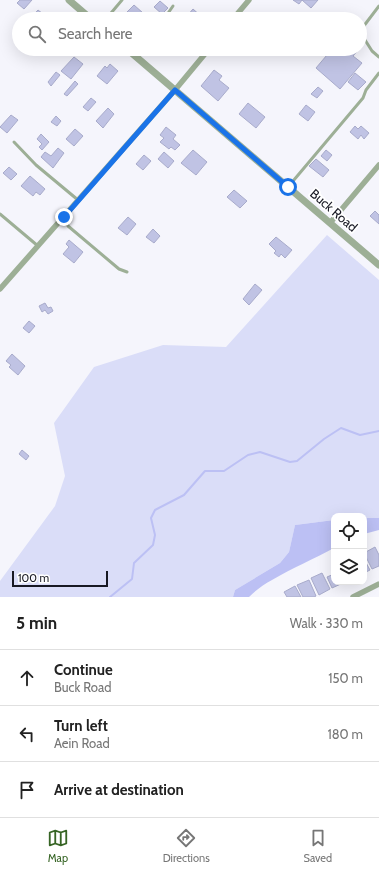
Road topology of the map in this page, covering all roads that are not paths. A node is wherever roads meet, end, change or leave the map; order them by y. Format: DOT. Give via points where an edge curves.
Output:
graph roads {
  1 [pos="69,0"];
  2 [pos="122,0"];
  3 [pos="249,0"];
  4 [pos="173,6"];
  5 [pos="379,6"];
  6 [pos="83,12"];
  7 [pos="112,12"];
  8 [pos="169,12"];
  9 [pos="239,12"];
  10 [pos="367,22"];
  11 [pos="367,43"];
  12 [pos="138,56"];
  13 [pos="203,56"];
  14 [pos="379,57"];
  15 [pos="379,73"];
  16 [pos="175,90"];
  17 [pos="14,142"];
  18 [pos="379,165"];
  19 [pos="288,187"];
  20 [pos="78,200"];
  21 [pos="0,214"];
  22 [pos="64,217"];
  23 [pos="330,223"];
  24 [pos="38,246"];
  25 [pos="379,265"];
  26 [pos="127,272"];
  27 [pos="0,289"];
  28 [pos="379,584"];
  29 [pos="354,597"];
  1 -- 6 [label="street"];
  2 -- 7 [label="lane"];
  3 -- 9 [label="street"];
  4 -- 8 [label="lane"];
  5 -- 10 [label="lane"];
  11 -- 14 [label="lane"];
  12 -- 16 [label="street, Buck Road"];
  13 -- 16 [label="street"];
  15 -- 19 [label="lane" via="363,98"];
  16 -- 19 [label="street, Buck Road"];
  16 -- 20 [label="street"];
  17 -- 20 [label="lane" via="36,165"];
  18 -- 23 [label="street"];
  19 -- 23 [label="street, Buck Road"];
  20 -- 22 [label="street"];
  21 -- 24 [label="lane"];
  22 -- 24 [label="street"];
  22 -- 26 [label="lane" via="68,226 119,269"];
  23 -- 25 [label="street, Buck Road"];
  24 -- 27 [label="street"];
  28 -- 29 [label="street"];
}
